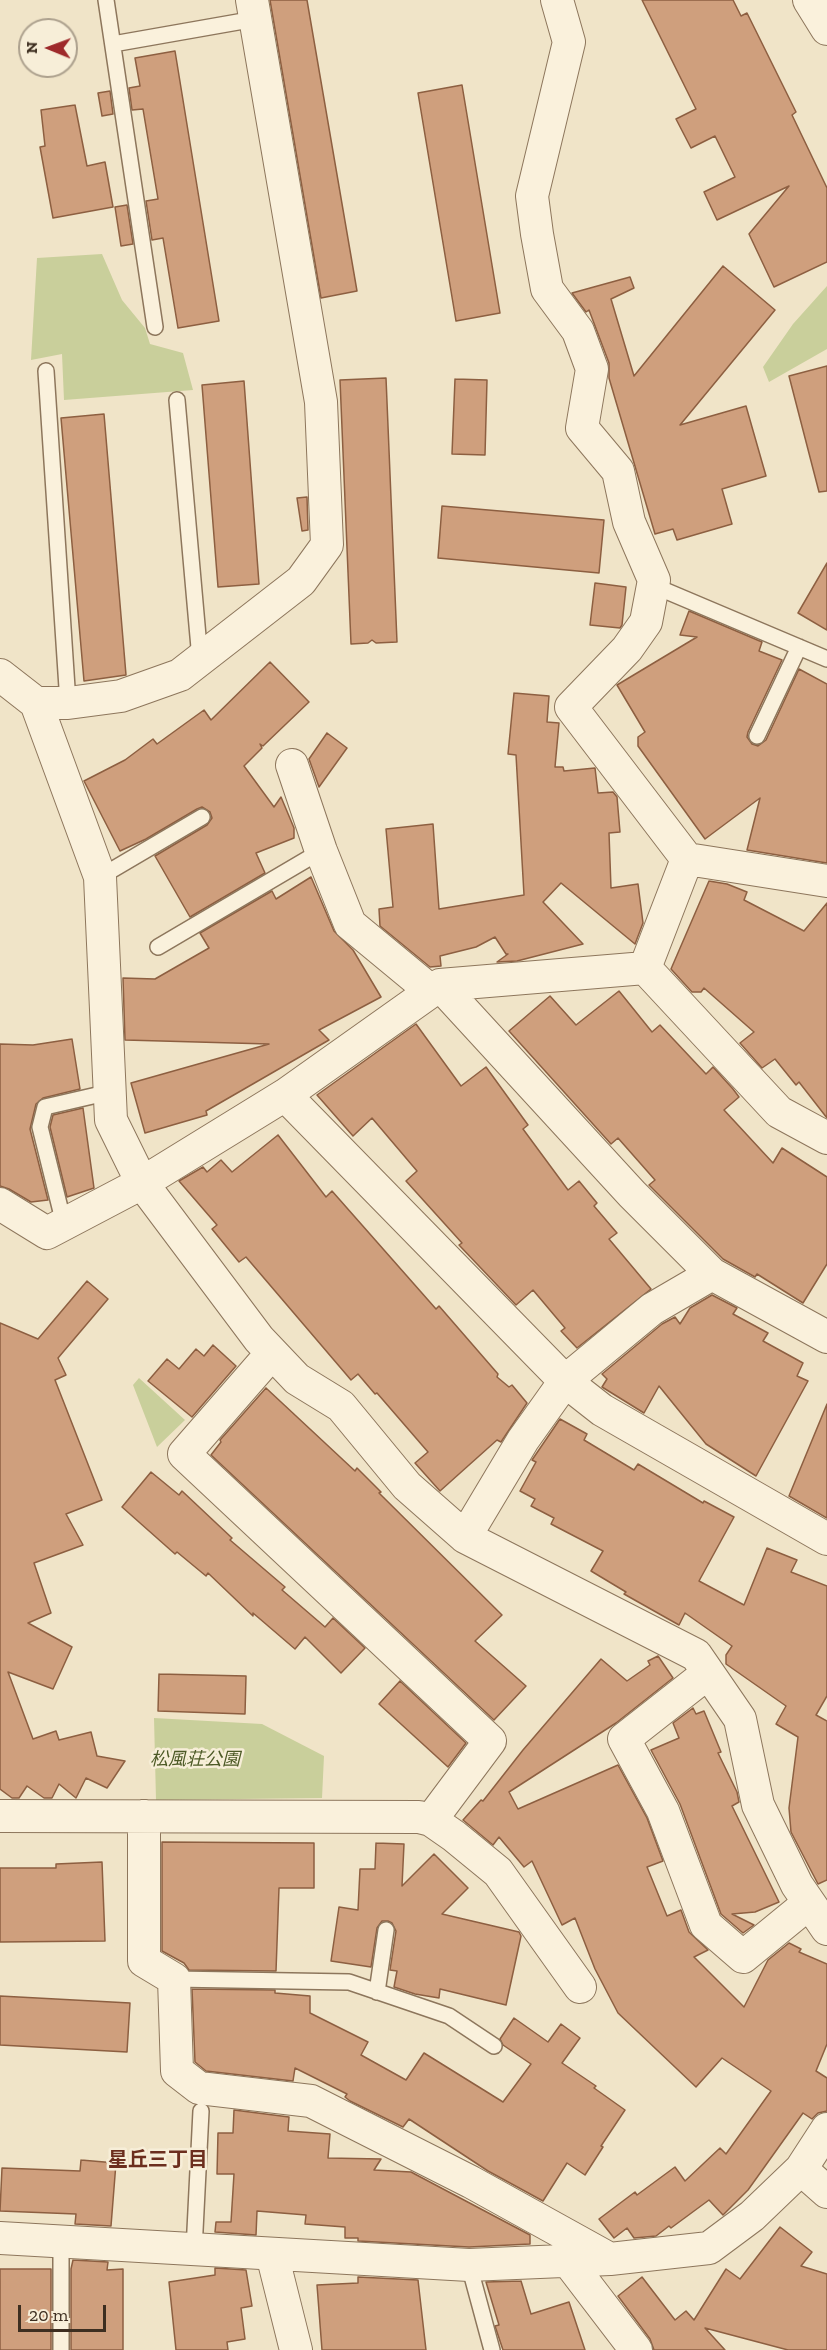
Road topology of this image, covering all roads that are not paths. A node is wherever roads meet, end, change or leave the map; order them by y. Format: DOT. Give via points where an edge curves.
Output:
graph roads {
  1 [pos="106,0"];
  2 [pos="557,0"];
  3 [pos="809,0"];
  4 [pos="253,9"];
  5 [pos="827,29"];
  6 [pos="113,44"];
  7 [pos="155,327"];
  8 [pos="46,371"];
  9 [pos="177,400"];
  10 [pos="652,585"];
  11 [pos="799,647"];
  12 [pos="200,659"];
  13 [pos="827,659"];
  14 [pos="0,675"];
  15 [pos="36,703"];
  16 [pos="68,704"];
  17 [pos="757,736"];
  18 [pos="292,765"];
  19 [pos="202,817"];
  20 [pos="321,851"];
  21 [pos="687,859"];
  22 [pos="100,877"];
  23 [pos="827,881"];
  24 [pos="158,947"];
  25 [pos="645,968"];
  26 [pos="436,988"];
  27 [pos="110,1092"];
  28 [pos="285,1095"];
  29 [pos="827,1138"];
  30 [pos="142,1183"];
  31 [pos="0,1204"];
  32 [pos="64,1224"];
  33 [pos="712,1274"];
  34 [pos="825,1331"];
  35 [pos="272,1353"];
  36 [pos="565,1381"];
  37 [pos="465,1538"];
  38 [pos="827,1539"];
  39 [pos="708,1673"];
  40 [pos="0,1816"];
  41 [pos="144,1816"];
  42 [pos="431,1820"];
  43 [pos="809,1903"];
  44 [pos="827,1929"];
  45 [pos="386,1930"];
  46 [pos="174,1979"];
  47 [pos="580,1987"];
  48 [pos="377,1992"];
  49 [pos="494,2046"];
  50 [pos="201,2111"];
  51 [pos="827,2129"];
  52 [pos="801,2169"];
  53 [pos="827,2192"];
  54 [pos="0,2238"];
  55 [pos="62,2242"];
  56 [pos="194,2250"];
  57 [pos="272,2254"];
  58 [pos="609,2259"];
  59 [pos="568,2261"];
  60 [pos="469,2265"];
  61 [pos="61,2350"];
  62 [pos="296,2350"];
  63 [pos="492,2350"];
  64 [pos="636,2350"];
  1 -- 6 [label="lane"];
  2 -- 10 [label="street" via="569,42 532,196 537,234 547,289 578,331 592,369 582,428 618,471 629,522 654,579"];
  3 -- 5 [label="street"];
  4 -- 6 [label="lane"];
  4 -- 12 [label="street" via="321,402 327,545 301,581"];
  6 -- 7 [label="lane"];
  8 -- 16 [label="lane"];
  9 -- 12 [label="lane"];
  10 -- 11 [label="lane"];
  10 -- 21 [label="street" via="646,622 627,649 571,706"];
  11 -- 13 [label="lane"];
  11 -- 17 [label="lane"];
  12 -- 16 [label="street" via="180,675 121,696"];
  14 -- 15 [label="street"];
  15 -- 16 [label="street"];
  15 -- 22 [label="street"];
  18 -- 20 [label="street"];
  19 -- 22 [label="lane"];
  20 -- 24 [label="lane"];
  20 -- 26 [label="street" via="350,924"];
  21 -- 23 [label="street"];
  21 -- 25 [label="street"];
  22 -- 27 [label="street"];
  25 -- 26 [label="street"];
  25 -- 29 [label="street" via="779,1112"];
  26 -- 28 [label="street"];
  26 -- 33 [label="street"];
  27 -- 30 [label="street" via="111,1120"];
  27 -- 32 [label="lane" via="45,1107 40,1127"];
  28 -- 30 [label="street"];
  28 -- 36 [label="street"];
  30 -- 32 [label="street"];
  30 -- 35 [label="street"];
  31 -- 32 [label="street" via="47,1233"];
  33 -- 34 [label="street"];
  33 -- 36 [label="street" via="652,1309"];
  35 -- 37 [label="street" via="297,1378 341,1406 407,1486"];
  35 -- 42 [label="street" via="184,1454 490,1741"];
  36 -- 37 [label="street" via="523,1440"];
  36 -- 38 [label="street" via="602,1410"];
  37 -- 39 [label="street" via="696,1655"];
  39 -- 43 [label="street" via="740,1719 758,1805"];
  39 -- 43 [label="street" via="624,1739 663,1811 706,1925 744,1957"];
  40 -- 41 [label="street"];
  41 -- 42 [label="street"];
  41 -- 46 [label="street" via="144,1961"];
  42 -- 47 [label="street" via="498,1872"];
  43 -- 44 [label="street"];
  45 -- 48 [label="lane"];
  46 -- 48 [label="lane" via="349,1982"];
  46 -- 58 [label="street" via="177,2072 199,2088 311,2101 471,2182"];
  48 -- 49 [label="lane" via="449,2016"];
  50 -- 56 [label="lane"];
  51 -- 52 [label="street"];
  52 -- 53 [label="street"];
  52 -- 58 [label="street" via="752,2216 709,2248"];
  54 -- 55 [label="street"];
  55 -- 56 [label="street"];
  55 -- 61 [label="lane"];
  56 -- 57 [label="street"];
  57 -- 60 [label="street"];
  57 -- 62 [label="street"];
  58 -- 59 [label="street"];
  59 -- 60 [label="street"];
  59 -- 64 [label="street"];
  60 -- 63 [label="lane"];
}
